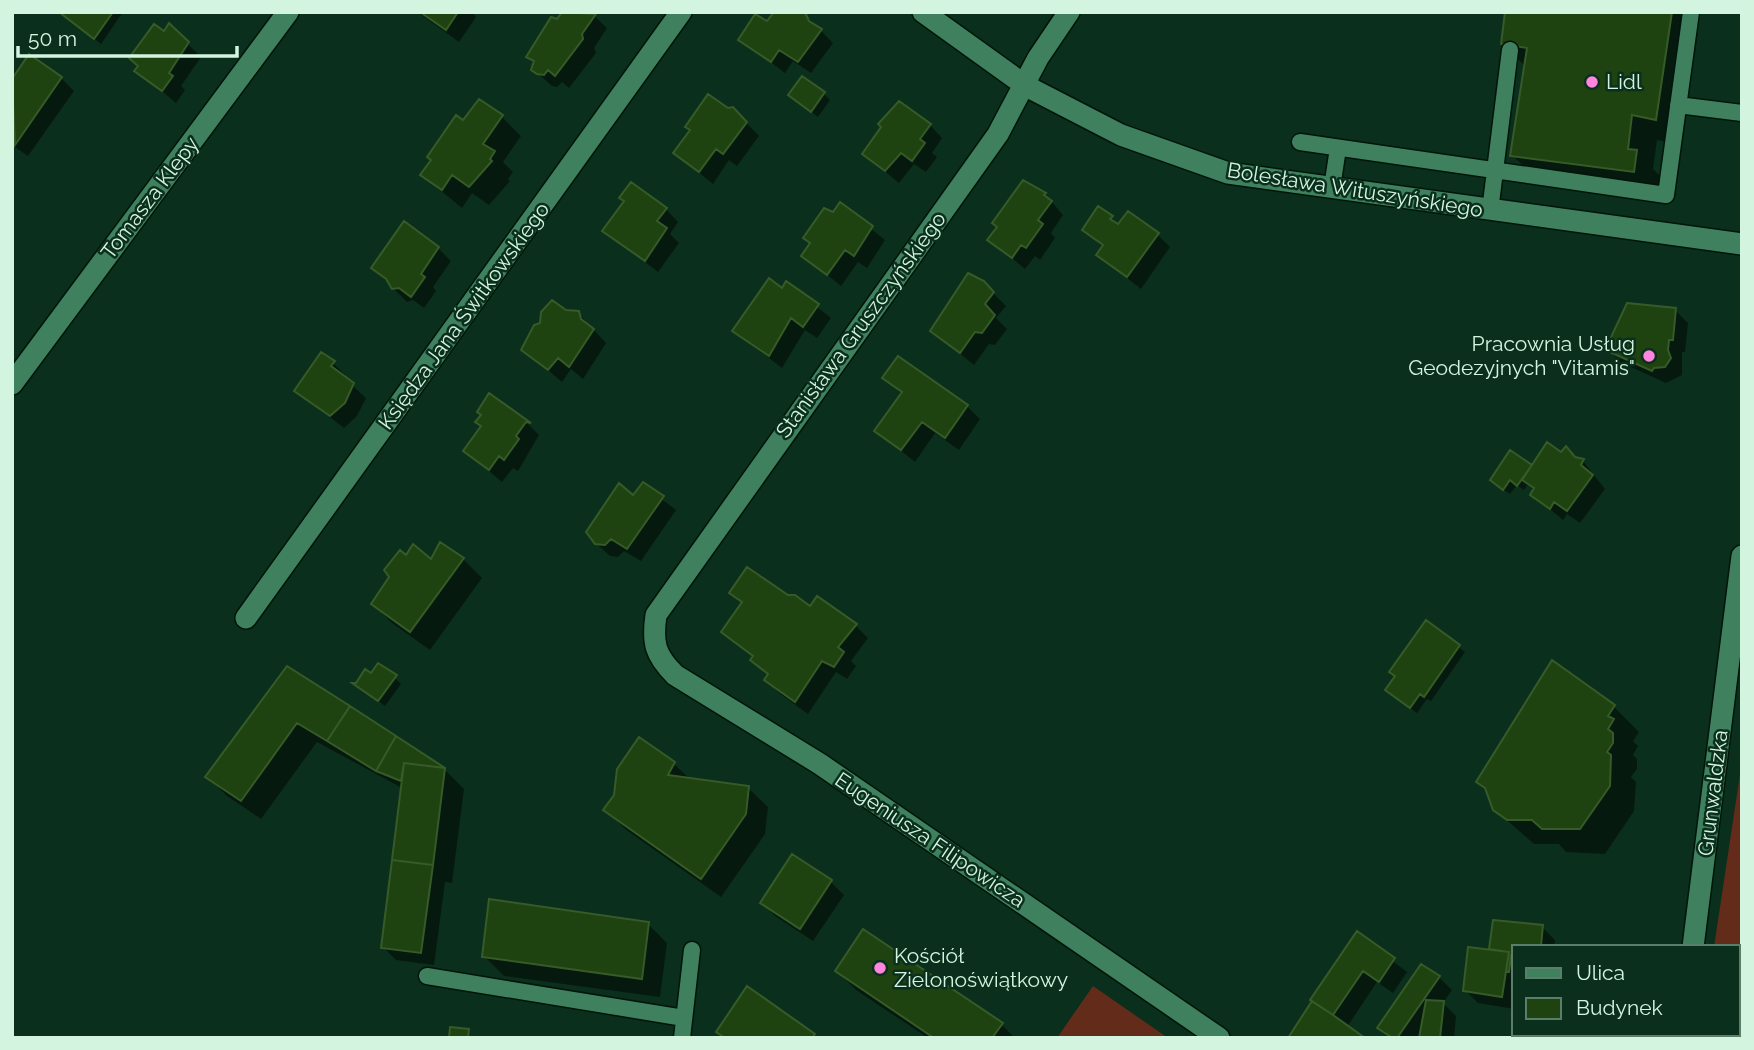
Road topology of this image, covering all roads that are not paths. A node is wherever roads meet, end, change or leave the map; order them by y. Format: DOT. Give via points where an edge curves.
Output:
graph roads {
  1 [pos="288,12"];
  2 [pos="681,12"];
  3 [pos="923,12"];
  4 [pos="1069,12"];
  5 [pos="1691,12"];
  6 [pos="1510,50"];
  7 [pos="1026,86"];
  8 [pos="1678,105"];
  9 [pos="1742,113"];
  10 [pos="1300,142"];
  11 [pos="1338,148"];
  12 [pos="1495,170"];
  13 [pos="1332,188"];
  14 [pos="1490,211"];
  15 [pos="1742,244"];
  16 [pos="12,384"];
  17 [pos="1742,556"];
  18 [pos="246,618"];
  19 [pos="653,635"];
  20 [pos="1693,945"];
  21 [pos="692,950"];
  22 [pos="427,976"];
  23 [pos="684,1018"];
  24 [pos="682,1038"];
  25 [pos="1219,1038"];
  1 -- 16 [label="street, Tomasza Klepy"];
  2 -- 18 [label="street, Księdza Jana Świtkowskiego"];
  3 -- 7 [label="street, Bolesława Wituszyńskiego"];
  4 -- 7 [label="street, Stanisława Gruszczyńskiego" via="1038,58"];
  5 -- 8 [label="lane"];
  6 -- 12 [label="lane"];
  7 -- 13 [label="street, Bolesława Wituszyńskiego" via="1121,135 1228,173"];
  7 -- 19 [label="street, Stanisława Gruszczyńskiego" via="998,134 656,615"];
  8 -- 9 [label="lane"];
  8 -- 12 [label="lane" via="1666,195"];
  10 -- 11 [label="lane"];
  11 -- 12 [label="lane"];
  11 -- 13 [label="lane"];
  12 -- 14 [label="lane"];
  13 -- 14 [label="street, Bolesława Wituszyńskiego"];
  14 -- 15 [label="street, Bolesława Wituszyńskiego"];
  17 -- 20 [label="street, Grunwaldzka"];
  19 -- 25 [label="street, Eugeniusza Filipowicza" via="660,660 675,675 820,764"];
  21 -- 23 [label="lane"];
  22 -- 23 [label="lane"];
  23 -- 24 [label="lane"];
}
